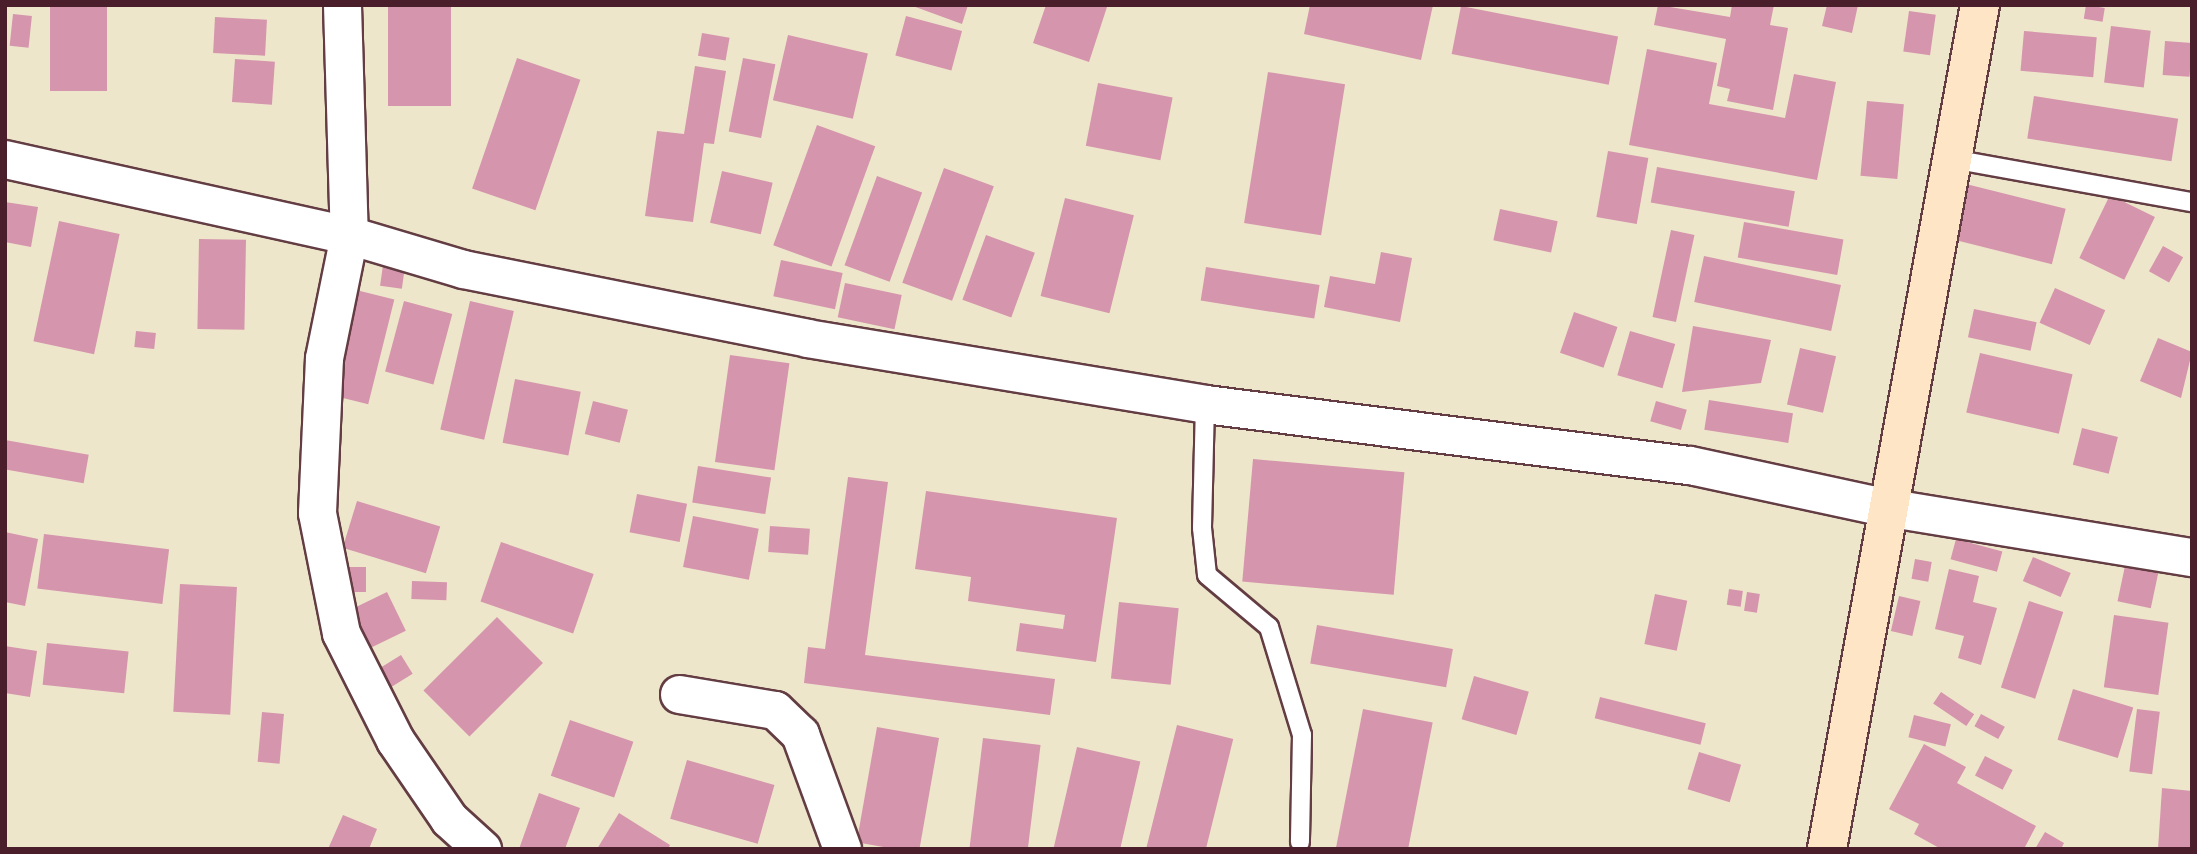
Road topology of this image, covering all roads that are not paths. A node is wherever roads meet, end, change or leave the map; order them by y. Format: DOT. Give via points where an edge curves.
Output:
graph roads {
  1 [pos="342,5"];
  2 [pos="1980,5"];
  3 [pos="5,159"];
  4 [pos="1952,159"];
  5 [pos="2192,202"];
  6 [pos="349,235"];
  7 [pos="1205,404"];
  8 [pos="1885,507"];
  9 [pos="2192,557"];
  10 [pos="679,694"];
  11 [pos="1300,842"];
  12 [pos="482,849"];
  13 [pos="842,849"];
  14 [pos="1827,849"];
  1 -- 6 [label="street"];
  2 -- 4 [label="street"];
  3 -- 6 [label="street"];
  4 -- 5 [label="lane"];
  4 -- 8 [label="street"];
  6 -- 7 [label="street" via="463,269 807,338"];
  6 -- 12 [label="street" via="316,424 317,513 341,634 395,740 449,818"];
  7 -- 8 [label="street" via="1676,463"];
  7 -- 11 [label="lane" via="1202,528 1207,575 1269,627 1302,735"];
  8 -- 9 [label="street"];
  8 -- 14 [label="street"];
  10 -- 13 [label="street" via="775,710 800,734"];
}
